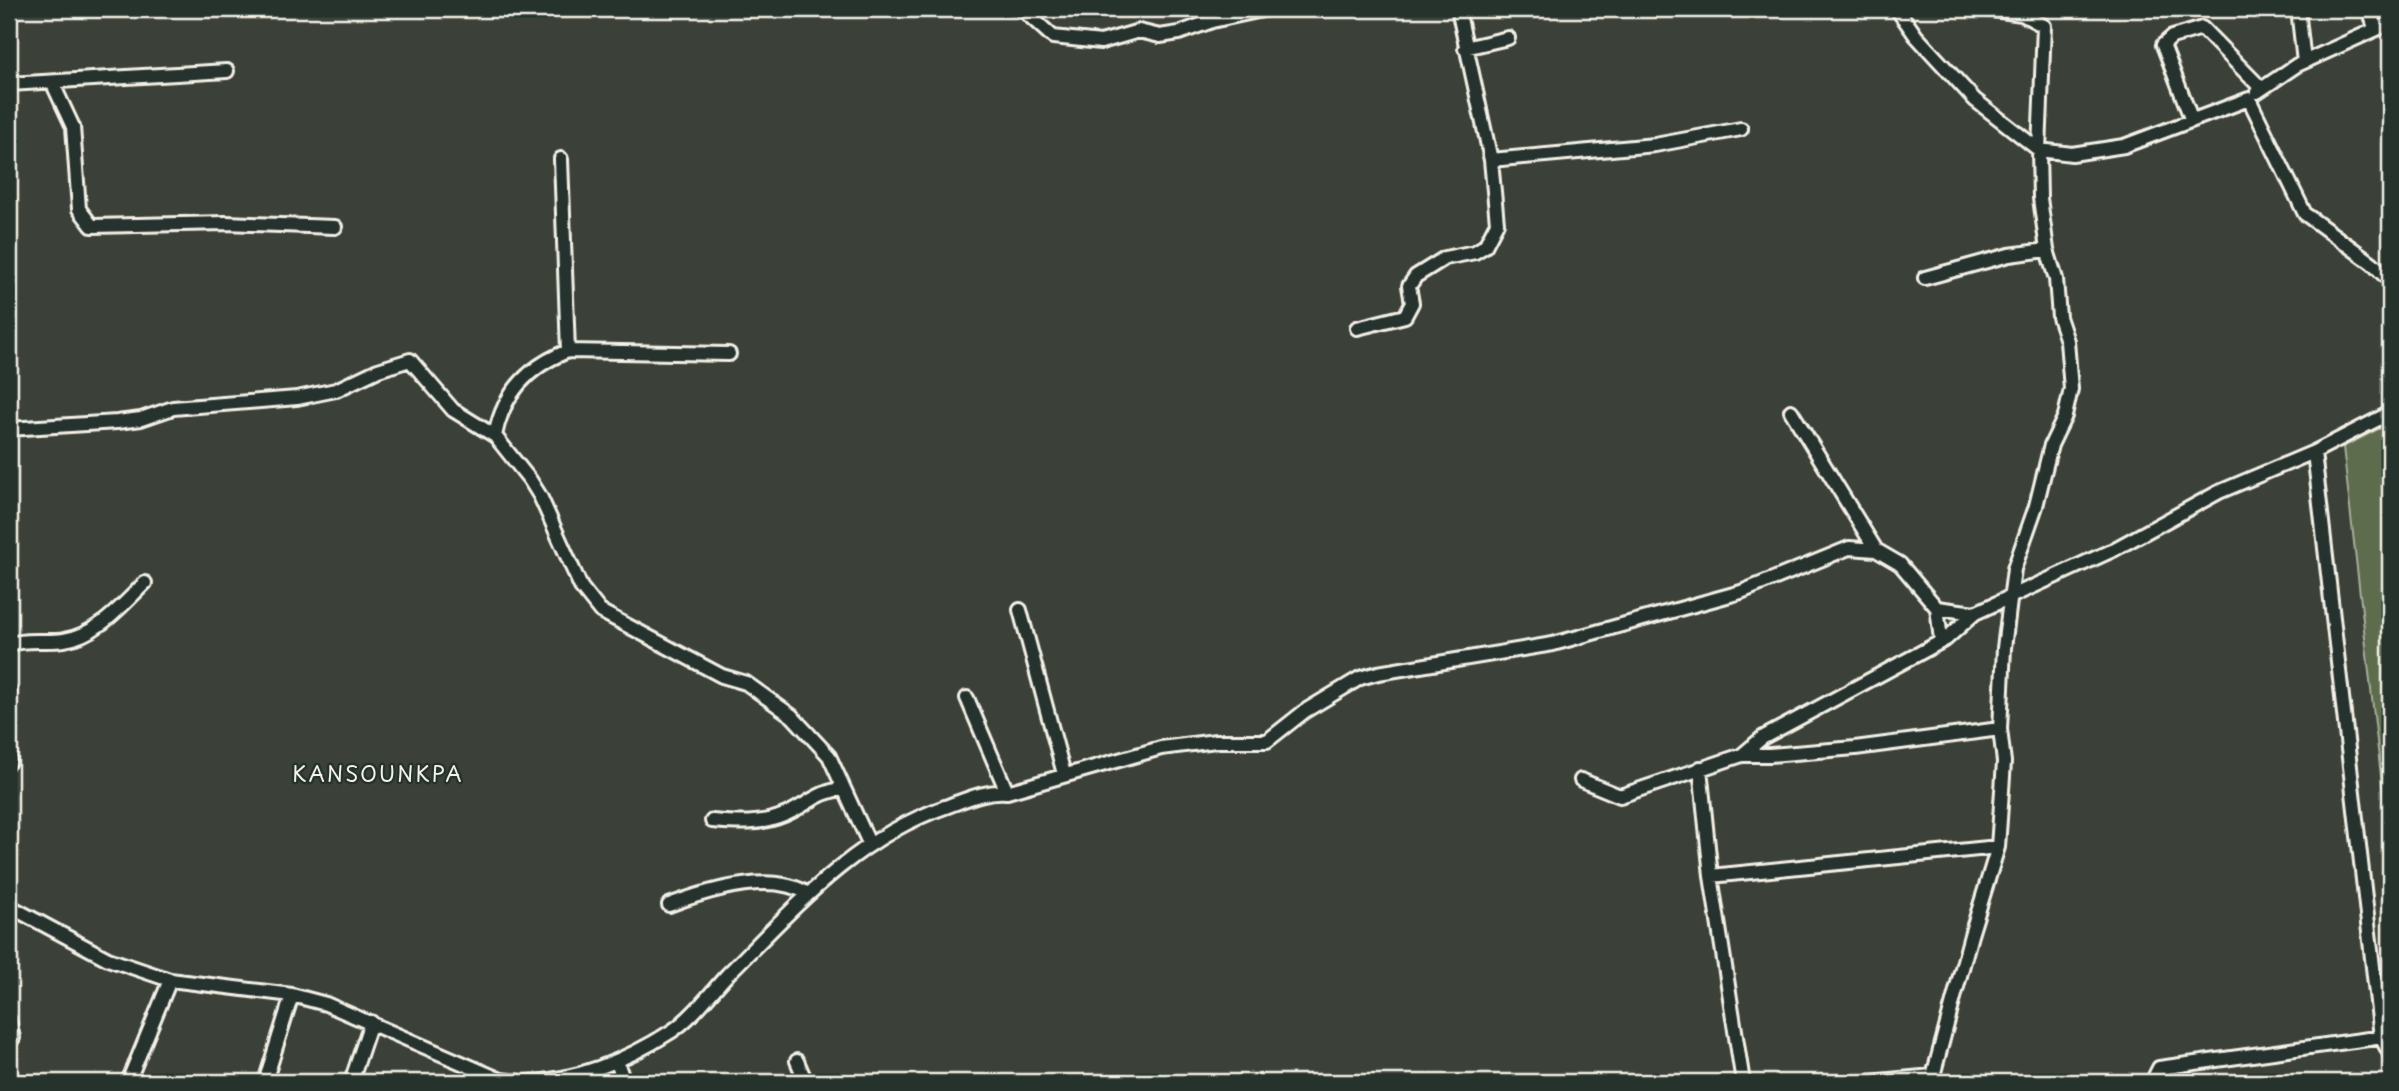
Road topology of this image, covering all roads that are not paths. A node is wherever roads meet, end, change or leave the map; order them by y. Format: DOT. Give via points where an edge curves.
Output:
graph roads {
  1 [pos="1022,9"];
  2 [pos="1267,9"];
  3 [pos="1458,9"];
  4 [pos="1898,9"];
  5 [pos="1986,9"];
  6 [pos="2298,9"];
  7 [pos="2369,9"];
  8 [pos="2390,23"];
  9 [pos="2375,28"];
  10 [pos="1508,38"];
  11 [pos="1465,48"];
  12 [pos="2304,62"];
  13 [pos="227,71"];
  14 [pos="52,82"];
  15 [pos="9,84"];
  16 [pos="2261,88"];
  17 [pos="2249,99"];
  18 [pos="2191,118"];
  19 [pos="1741,129"];
  20 [pos="2039,150"];
  21 [pos="561,159"];
  22 [pos="1491,160"];
  23 [pos="335,227"];
  24 [pos="2047,250"];
  25 [pos="1925,278"];
  26 [pos="2390,281"];
  27 [pos="1357,328"];
  28 [pos="568,351"];
  29 [pos="729,354"];
  30 [pos="1791,411"];
  31 [pos="2390,413"];
  32 [pos="9,429"];
  33 [pos="495,436"];
  34 [pos="2314,452"];
  35 [pos="1876,550"];
  36 [pos="145,583"];
  37 [pos="2011,598"];
  38 [pos="1937,608"];
  39 [pos="1020,610"];
  40 [pos="1975,613"];
  41 [pos="1941,640"];
  42 [pos="9,645"];
  43 [pos="9,690"];
  44 [pos="967,698"];
  45 [pos="2000,729"];
  46 [pos="1742,755"];
  47 [pos="9,762"];
  48 [pos="1700,768"];
  49 [pos="1064,774"];
  50 [pos="1581,779"];
  51 [pos="845,789"];
  52 [pos="1007,792"];
  53 [pos="712,821"];
  54 [pos="869,843"];
  55 [pos="1998,847"];
  56 [pos="1711,876"];
  57 [pos="808,894"];
  58 [pos="669,905"];
  59 [pos="9,906"];
  60 [pos="170,980"];
  61 [pos="292,995"];
  62 [pos="9,1020"];
  63 [pos="371,1022"];
  64 [pos="2385,1036"];
  65 [pos="13,1038"];
  66 [pos="2390,1054"];
  67 [pos="797,1061"];
  68 [pos="617,1062"];
  69 [pos="128,1082"];
  70 [pos="265,1082"];
  71 [pos="351,1082"];
  72 [pos="521,1082"];
  73 [pos="528,1082"];
  74 [pos="624,1082"];
  75 [pos="806,1082"];
  76 [pos="1743,1082"];
  77 [pos="1868,1082"];
  78 [pos="2152,1082"];
  1 -- 2 [label="street" via="1053,37 1101,42 1139,31 1160,36 1179,33"];
  3 -- 11 [label="street"];
  4 -- 20 [label="street" via="1916,36 1975,100"];
  5 -- 20 [label="street" via="2022,14 2044,26"];
  6 -- 12 [label="street"];
  7 -- 9 [label="street"];
  8 -- 9 [label="street"];
  9 -- 12 [label="street"];
  10 -- 11 [label="street"];
  11 -- 22 [label="street"];
  12 -- 16 [label="street"];
  13 -- 14 [label="street"];
  14 -- 15 [label="street"];
  14 -- 23 [label="street" via="74,127 79,209 92,226 276,223"];
  16 -- 17 [label="street"];
  16 -- 18 [label="street" via="2202,28 2172,37 2163,45"];
  17 -- 18 [label="street"];
  17 -- 26 [label="street" via="2305,214"];
  18 -- 20 [label="street" via="2124,146 2071,154"];
  19 -- 22 [label="street" via="1655,145"];
  20 -- 24 [label="street"];
  21 -- 28 [label="street"];
  22 -- 27 [label="street" via="1498,216 1489,241 1475,252 1445,258 1416,276 1409,286 1412,303 1405,316"];
  24 -- 25 [label="street"];
  24 -- 37 [label="street" via="2056,279 2071,389 2014,569"];
  28 -- 29 [label="street"];
  28 -- 33 [label="street" via="528,372 508,398"];
  30 -- 35 [label="street"];
  31 -- 34 [label="street"];
  32 -- 33 [label="street" via="117,422 173,408 298,398 336,390 410,360 453,410"];
  33 -- 51 [label="street" via="540,496 581,587 600,611 722,676 746,684 792,716 829,756"];
  34 -- 37 [label="street" via="2219,492 2113,550"];
  34 -- 64 [label="street"];
  35 -- 38 [label="street" via="1900,564"];
  35 -- 49 [label="street" via="1849,548 1741,592 1553,644 1360,678 1305,711 1267,741 1161,748"];
  36 -- 42 [label="street" via="102,624 83,634"];
  37 -- 40 [label="street"];
  37 -- 45 [label="street"];
  38 -- 40 [label="street"];
  38 -- 41 [label="street"];
  39 -- 49 [label="street"];
  40 -- 41 [label="street"];
  41 -- 46 [label="street" via="1762,738"];
  43 -- 47 [label="street"];
  44 -- 52 [label="street"];
  45 -- 46 [label="street"];
  45 -- 55 [label="street" via="2004,762"];
  46 -- 48 [label="street"];
  48 -- 50 [label="street" via="1619,796"];
  48 -- 56 [label="street"];
  49 -- 52 [label="street"];
  51 -- 53 [label="street" via="828,790 768,821"];
  51 -- 54 [label="street"];
  52 -- 54 [label="street" via="985,793 931,811"];
  54 -- 57 [label="street"];
  55 -- 56 [label="street"];
  55 -- 77 [label="street" via="1933,1076"];
  56 -- 76 [label="street"];
  57 -- 58 [label="street" via="796,888 745,884"];
  57 -- 68 [label="street" via="674,1030"];
  59 -- 60 [label="street" via="108,959"];
  60 -- 61 [label="street"];
  60 -- 69 [label="street"];
  61 -- 63 [label="street"];
  61 -- 70 [label="street"];
  62 -- 65 [label="street"];
  63 -- 71 [label="street"];
  63 -- 72 [label="street" via="501,1080"];
  64 -- 66 [label="street"];
  64 -- 78 [label="street" via="2159,1068"];
  67 -- 75 [label="street"];
  68 -- 73 [label="street" via="547,1082"];
  68 -- 74 [label="street"];
}
